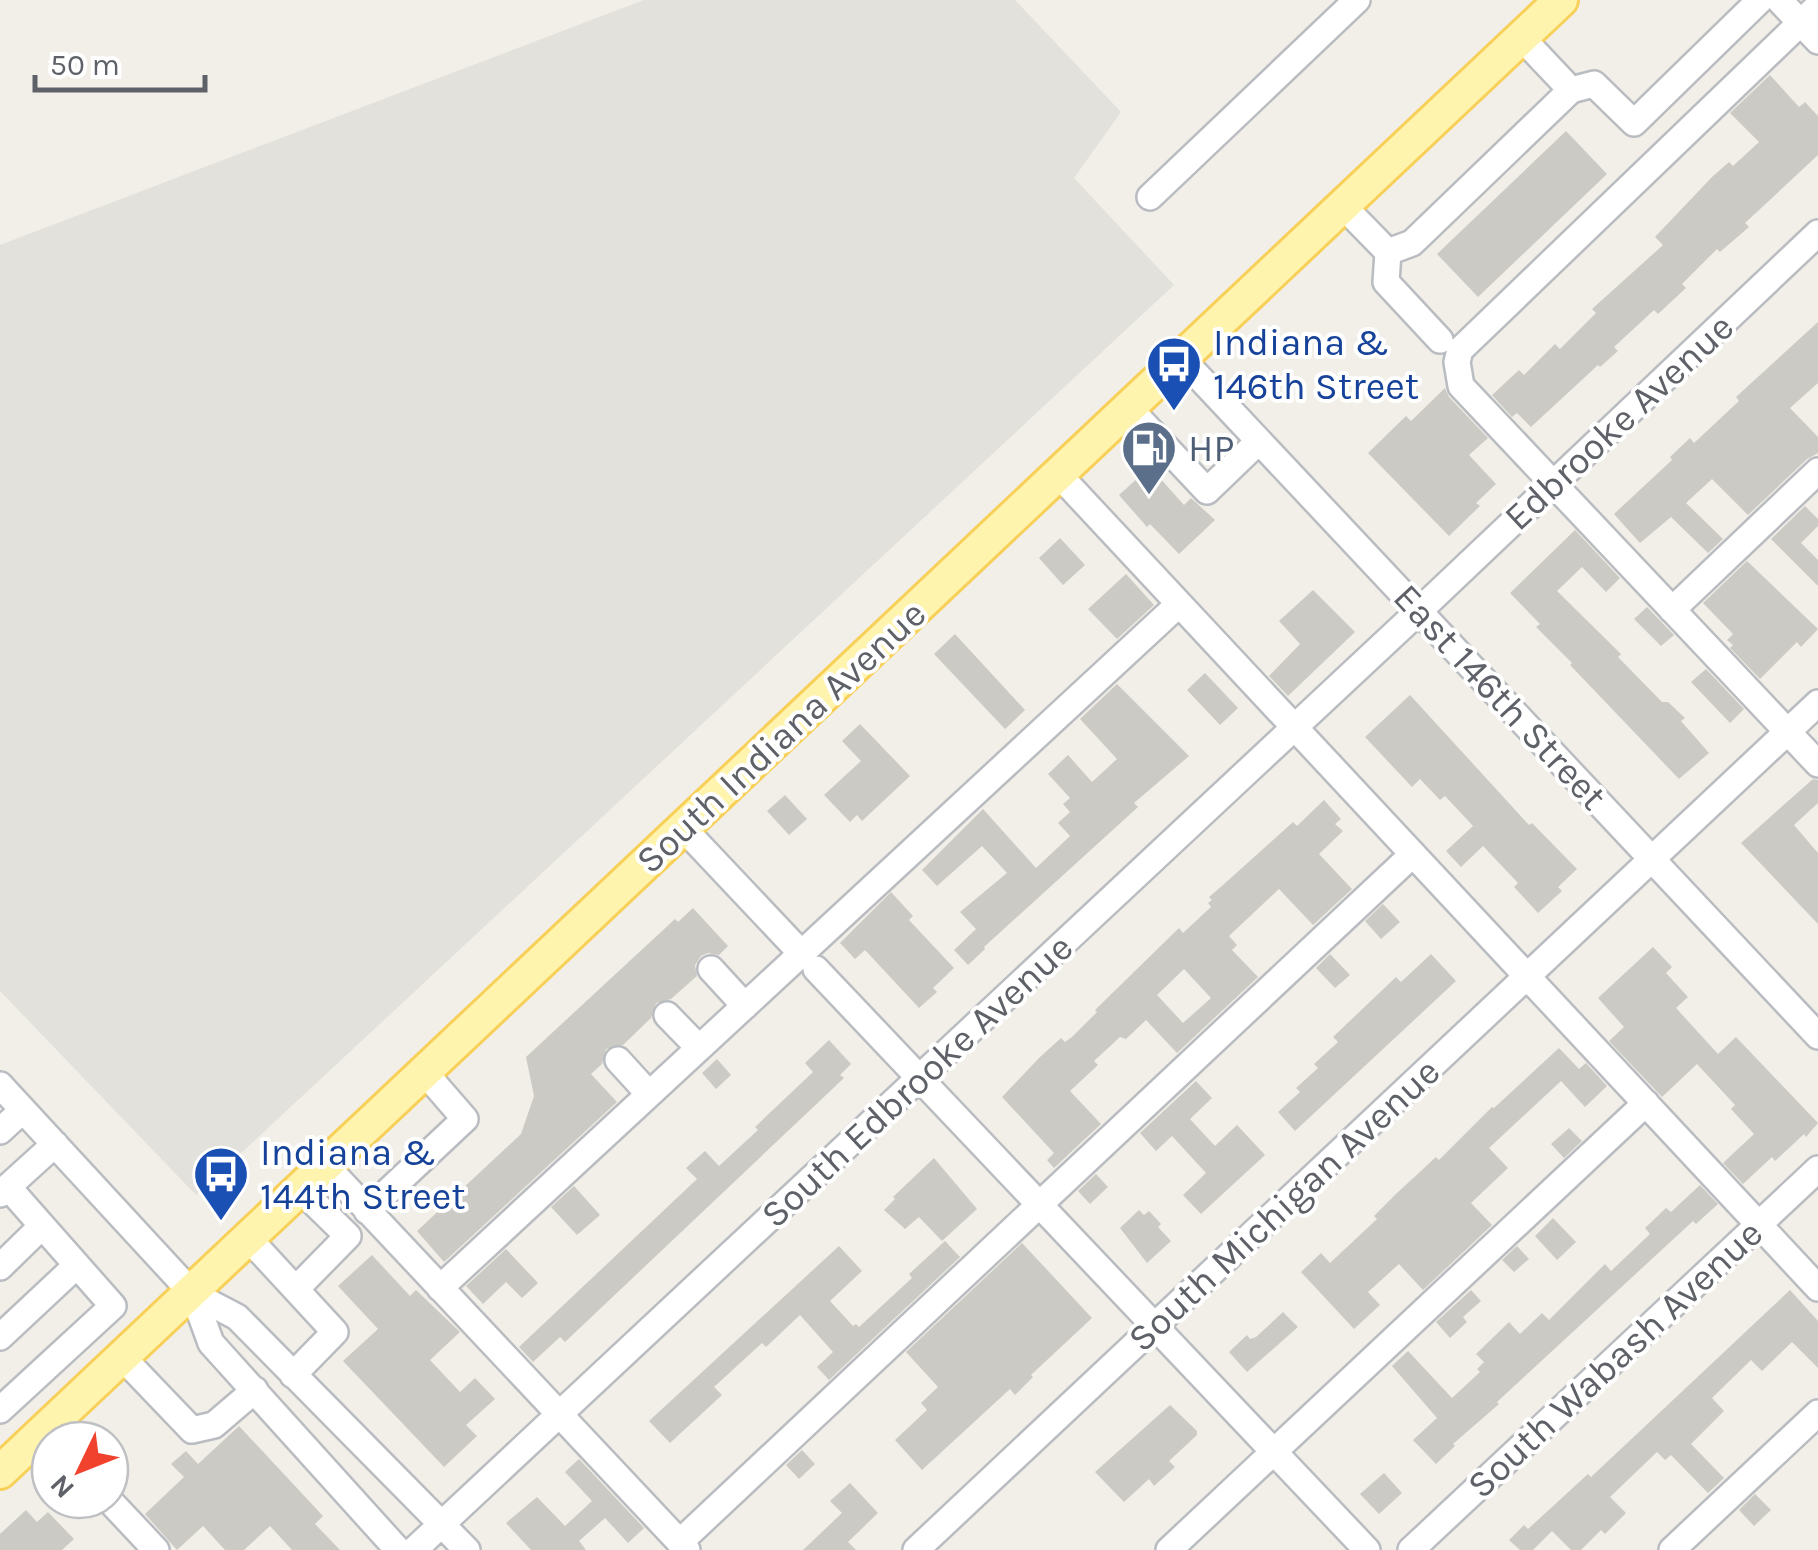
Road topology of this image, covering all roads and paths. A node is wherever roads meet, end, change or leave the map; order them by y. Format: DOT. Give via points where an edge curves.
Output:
graph roads {
  1 [pos="1357,0"];
  2 [pos="1560,0"];
  3 [pos="1760,0"];
  4 [pos="1779,0"];
  5 [pos="1812,24"];
  6 [pos="1521,38"];
  7 [pos="1571,90"];
  8 [pos="1150,197"];
  9 [pos="1343,206"];
  10 [pos="1818,234"];
  11 [pos="1388,252"];
  12 [pos="1440,340"];
  13 [pos="1182,358"];
  14 [pos="1129,408"];
  15 [pos="1259,441"];
  16 [pos="1818,471"];
  17 [pos="1058,475"];
  18 [pos="1553,484"];
  19 [pos="1179,604"];
  20 [pos="1672,610"];
  21 [pos="1419,611"];
  22 [pos="1818,703"];
  23 [pos="1294,728"];
  24 [pos="1787,732"];
  25 [pos="1818,764"];
  26 [pos="684,829"];
  27 [pos="1413,854"];
  28 [pos="1652,860"];
  29 [pos="809,961"];
  30 [pos="711,969"];
  31 [pos="1528,977"];
  32 [pos="745,1006"];
  33 [pos="667,1015"];
  34 [pos="1818,1036"];
  35 [pos="700,1048"];
  36 [pos="618,1060"];
  37 [pos="426,1074"];
  38 [pos="920,1078"];
  39 [pos="0,1086"];
  40 [pos="649,1094"];
  41 [pos="1646,1104"];
  42 [pos="23,1110"];
  43 [pos="0,1131"];
  44 [pos="55,1144"];
  45 [pos="326,1167"];
  46 [pos="1818,1169"];
  47 [pos="4,1190"];
  48 [pos="302,1190"];
  49 [pos="1040,1204"];
  50 [pos="367,1210"];
  51 [pos="1758,1224"];
  52 [pos="42,1226"];
  53 [pos="250,1240"];
  54 [pos="77,1265"];
  55 [pos="0,1267"];
  56 [pos="440,1288"];
  57 [pos="1818,1288"];
  58 [pos="296,1289"];
  59 [pos="193,1294"];
  60 [pos="1155,1326"];
  61 [pos="0,1338"];
  62 [pos="123,1358"];
  63 [pos="293,1375"];
  64 [pos="255,1390"];
  65 [pos="0,1410"];
  66 [pos="1818,1413"];
  67 [pos="559,1414"];
  68 [pos="63,1420"];
  69 [pos="30,1445"];
  70 [pos="1274,1452"];
  71 [pos="4,1459"];
  72 [pos="128,1520"];
  73 [pos="442,1524"];
  74 [pos="683,1546"];
  75 [pos="156,1550"];
  76 [pos="398,1550"];
  77 [pos="414,1550"];
  78 [pos="467,1550"];
  79 [pos="916,1550"];
  80 [pos="1169,1550"];
  81 [pos="1368,1550"];
  82 [pos="1411,1550"];
  83 [pos="1672,1550"];
  1 -- 8 [label="street"];
  2 -- 6 [label="main road, South Indiana Avenue"];
  3 -- 7 [label="street" via="1634,124 1594,84"];
  4 -- 5 [label="street"];
  5 -- 18 [label="street" via="1460,350 1461,386"];
  6 -- 7 [label="street"];
  6 -- 9 [label="main road, South Indiana Avenue"];
  7 -- 11 [label="street" via="1412,243"];
  9 -- 11 [label="street"];
  9 -- 13 [label="main road, South Indiana Avenue"];
  10 -- 18 [label="street, Edbrooke Avenue"];
  11 -- 12 [label="street" via="1386,282"];
  13 -- 14 [label="main road, South Indiana Avenue"];
  13 -- 15 [label="street, East 146th Street"];
  14 -- 15 [label="street" via="1207,491"];
  14 -- 17 [label="main road, South Indiana Avenue"];
  15 -- 21 [label="street, East 146th Street"];
  16 -- 20 [label="street"];
  17 -- 19 [label="street"];
  17 -- 26 [label="main road, South Indiana Avenue"];
  18 -- 20 [label="street"];
  18 -- 21 [label="street, Edbrooke Avenue"];
  19 -- 23 [label="street"];
  19 -- 29 [label="street"];
  20 -- 24 [label="street"];
  21 -- 23 [label="street, South Edbrooke Avenue"];
  21 -- 28 [label="street, East 146th Street"];
  22 -- 24 [label="street, South Michigan Avenue"];
  23 -- 27 [label="street"];
  23 -- 38 [label="street, South Edbrooke Avenue"];
  24 -- 25 [label="street"];
  24 -- 28 [label="street, South Michigan Avenue"];
  26 -- 29 [label="street"];
  26 -- 37 [label="main road, South Indiana Avenue"];
  27 -- 31 [label="street"];
  27 -- 49 [label="street"];
  28 -- 31 [label="street, South Michigan Avenue"];
  28 -- 34 [label="street, East 146th Street"];
  29 -- 32 [label="street"];
  29 -- 38 [label="street"];
  30 -- 32 [label="street"];
  31 -- 41 [label="street"];
  31 -- 60 [label="street, South Michigan Avenue"];
  32 -- 35 [label="street"];
  33 -- 35 [label="street"];
  35 -- 40 [label="street"];
  36 -- 40 [label="street"];
  37 -- 45 [label="main road, South Indiana Avenue"];
  37 -- 50 [label="street" via="465,1120"];
  38 -- 49 [label="street"];
  38 -- 67 [label="street, South Edbrooke Avenue"];
  39 -- 42 [label="street"];
  40 -- 56 [label="street"];
  41 -- 51 [label="street"];
  41 -- 70 [label="street"];
  42 -- 43 [label="street"];
  42 -- 44 [label="street"];
  44 -- 47 [label="street"];
  44 -- 59 [label="street"];
  45 -- 48 [label="main road, South Indiana Avenue"];
  45 -- 50 [label="street"];
  46 -- 51 [label="street, South Wabash Avenue"];
  47 -- 52 [label="street"];
  48 -- 53 [label="main road, South Indiana Avenue"];
  48 -- 58 [label="street" via="348,1236"];
  49 -- 60 [label="street"];
  49 -- 74 [label="street"];
  50 -- 56 [label="street"];
  51 -- 57 [label="street"];
  51 -- 82 [label="street, South Wabash Avenue"];
  52 -- 54 [label="street"];
  52 -- 55 [label="street"];
  53 -- 58 [label="street"];
  53 -- 59 [label="main road, South Indiana Avenue"];
  54 -- 61 [label="street"];
  54 -- 65 [label="street" via="114,1306"];
  56 -- 67 [label="street"];
  58 -- 63 [label="street" via="335,1332"];
  59 -- 62 [label="main road, South Indiana Avenue"];
  59 -- 63 [label="street" via="237,1318"];
  59 -- 64 [label="street" via="211,1343"];
  60 -- 70 [label="street"];
  60 -- 79 [label="street, South Michigan Avenue"];
  62 -- 64 [label="street" via="192,1430 214,1425"];
  62 -- 68 [label="main road, South Indiana Avenue"];
  63 -- 73 [label="street"];
  64 -- 76 [label="street"];
  66 -- 83 [label="street"];
  67 -- 73 [label="street, South Edbrooke Avenue"];
  67 -- 74 [label="street"];
  69 -- 71 [label="main road, South Indiana Avenue"];
  70 -- 80 [label="street"];
  70 -- 81 [label="street"];
  72 -- 75 [label="street"];
  73 -- 77 [label="street, South Edbrooke Avenue"];
  73 -- 78 [label="street"];
}
